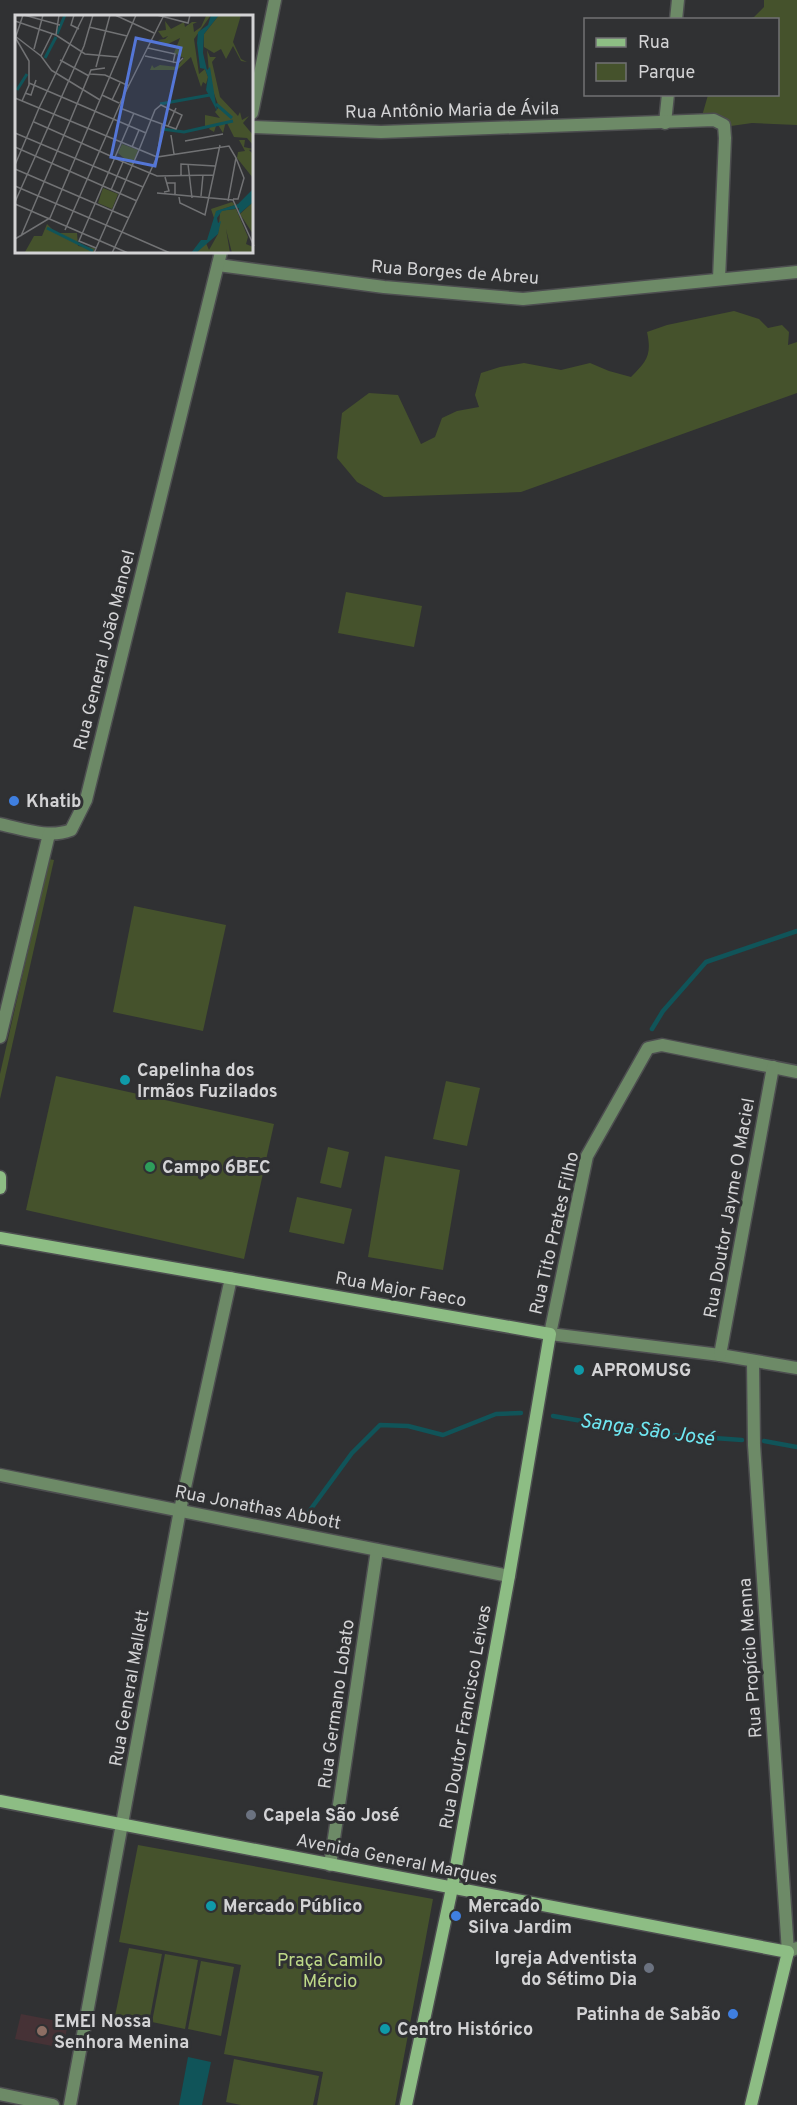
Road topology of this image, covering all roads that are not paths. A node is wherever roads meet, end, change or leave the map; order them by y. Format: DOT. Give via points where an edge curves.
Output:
graph roads {
  1 [pos="274,0"];
  2 [pos="678,0"];
  3 [pos="676,18"];
  4 [pos="668,96"];
  5 [pos="254,103"];
  6 [pos="665,123"];
  7 [pos="254,127"];
  8 [pos="221,254"];
  9 [pos="218,265"];
  10 [pos="797,272"];
  11 [pos="719,279"];
  12 [pos="0,824"];
  13 [pos="49,834"];
  14 [pos="0,1037"];
  15 [pos="772,1067"];
  16 [pos="797,1072"];
  17 [pos="0,1238"];
  18 [pos="231,1278"];
  19 [pos="550,1334"];
  20 [pos="720,1355"];
  21 [pos="753,1361"];
  22 [pos="797,1368"];
  23 [pos="0,1474"];
  24 [pos="180,1510"];
  25 [pos="377,1550"];
  26 [pos="509,1576"];
  27 [pos="0,1801"];
  28 [pos="122,1824"];
  29 [pos="330,1864"];
  30 [pos="452,1888"];
  31 [pos="792,1950"];
  32 [pos="0,2094"];
  33 [pos="53,2105"];
  34 [pos="70,2105"];
  35 [pos="406,2105"];
  36 [pos="751,2105"];
  1 -- 5 [label="street"];
  2 -- 3 [label="street"];
  4 -- 6 [label="street"];
  6 -- 7 [label="street, Rua Antônio Maria de Ávila" via="381,132"];
  6 -- 11 [label="street, Rua Antônio Maria de Ávila" via="714,120 724,125"];
  8 -- 9 [label="street, Rua General João Manoel"];
  9 -- 11 [label="street, Rua Borges de Abreu" via="384,287 523,299"];
  9 -- 13 [label="street, Rua General João Manoel" via="86,800 71,830 61,835"];
  10 -- 11 [label="street, Rua Borges de Abreu"];
  12 -- 13 [label="street"];
  13 -- 14 [label="street"];
  15 -- 16 [label="street"];
  15 -- 19 [label="street, Rua Tito Prates Filho" via="662,1045 648,1048 587,1156"];
  15 -- 20 [label="street, Rua Doutor Jayme O Maciel"];
  17 -- 18 [label="street, Rua Major Faeco"];
  18 -- 19 [label="street, Rua Major Faeco"];
  18 -- 24 [label="street, Rua General Mallett"];
  19 -- 20 [label="street, Rua Major Faeco"];
  19 -- 26 [label="street, Rua Doutor Francisco Leivas"];
  20 -- 21 [label="street, Rua Major Faeco"];
  21 -- 22 [label="street, Rua Major Faeco"];
  21 -- 31 [label="street, Rua Propício Menna" via="754,1445"];
  23 -- 24 [label="street, Rua Jonathas Abbott"];
  24 -- 25 [label="street, Rua Jonathas Abbott"];
  24 -- 28 [label="street, Rua General Mallett"];
  25 -- 26 [label="street, Rua Jonathas Abbott"];
  25 -- 29 [label="street, Rua Germano Lobato"];
  26 -- 30 [label="street, Rua Doutor Francisco Leivas"];
  27 -- 28 [label="street, Avenida General Marques"];
  28 -- 29 [label="street, Avenida General Marques"];
  28 -- 34 [label="street, Rua General Mallett"];
  29 -- 30 [label="street, Avenida General Marques"];
  30 -- 31 [label="street, Avenida General Marques"];
  30 -- 35 [label="street, Rua Doutor Francisco Leivas"];
  31 -- 36 [label="street"];
  32 -- 33 [label="street"];
}
